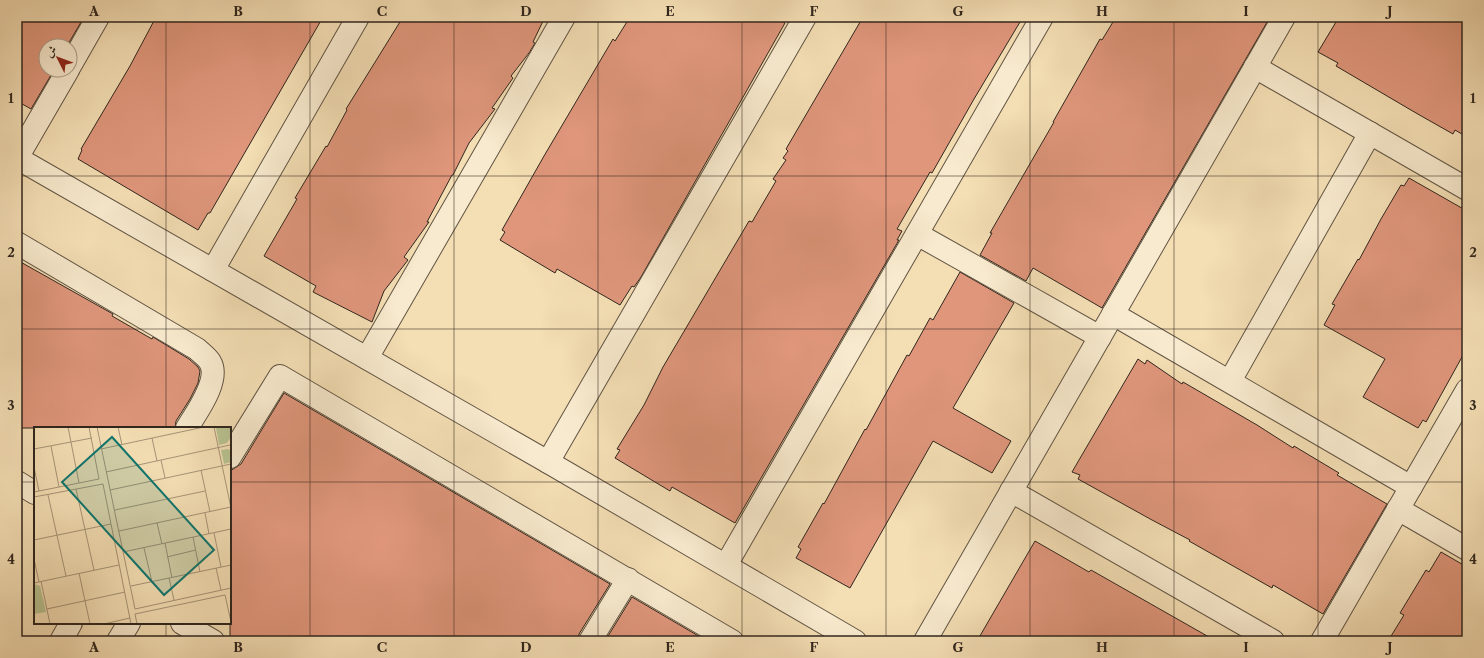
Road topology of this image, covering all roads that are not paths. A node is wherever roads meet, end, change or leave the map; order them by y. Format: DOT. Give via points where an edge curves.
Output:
graph roads {
  1 [pos="98,17"];
  2 [pos="358,17"];
  3 [pos="564,17"];
  4 [pos="805,17"];
  5 [pos="1042,17"];
  6 [pos="1284,17"];
  7 [pos="78,52"];
  8 [pos="1255,66"];
  9 [pos="63,78"];
  10 [pos="1370,133"];
  11 [pos="17,158"];
  12 [pos="1467,189"];
  13 [pos="917,234"];
  14 [pos="17,243"];
  15 [pos="213,270"];
  16 [pos="1114,314"];
  17 [pos="1100,337"];
  18 [pos="367,358"];
  19 [pos="1230,381"];
  20 [pos="1467,390"];
  21 [pos="188,427"];
  22 [pos="231,455"];
  23 [pos="548,462"];
  24 [pos="17,482"];
  25 [pos="1411,486"];
  26 [pos="1012,491"];
  27 [pos="34,492"];
  28 [pos="1398,509"];
  29 [pos="1467,550"];
  30 [pos="726,565"];
  31 [pos="628,579"];
  32 [pos="70,624"];
  33 [pos="127,624"];
  34 [pos="184,624"];
  35 [pos="61,641"];
  36 [pos="118,641"];
  37 [pos="213,641"];
  38 [pos="590,641"];
  39 [pos="732,641"];
  40 [pos="855,641"];
  41 [pos="925,641"];
  42 [pos="1273,641"];
  43 [pos="1322,641"];
  1 -- 7 [label="street"];
  2 -- 15 [label="street"];
  3 -- 18 [label="street"];
  4 -- 23 [label="street"];
  5 -- 13 [label="street"];
  6 -- 8 [label="street"];
  8 -- 10 [label="street"];
  8 -- 16 [label="street"];
  9 -- 11 [label="street"];
  10 -- 12 [label="street"];
  10 -- 19 [label="street"];
  11 -- 15 [label="street"];
  13 -- 17 [label="street"];
  13 -- 30 [label="street"];
  14 -- 21 [label="street" via="196,349 210,361 213,378 205,398"];
  15 -- 18 [label="street"];
  16 -- 17 [label="street"];
  16 -- 19 [label="street"];
  17 -- 26 [label="street"];
  18 -- 23 [label="street"];
  19 -- 25 [label="street"];
  20 -- 25 [label="street"];
  22 -- 31 [label="street" via="280,376"];
  23 -- 30 [label="street"];
  24 -- 27 [label="street"];
  25 -- 28 [label="street"];
  26 -- 41 [label="street"];
  26 -- 42 [label="street"];
  28 -- 29 [label="street"];
  28 -- 43 [label="street"];
  30 -- 40 [label="street"];
  31 -- 38 [label="street"];
  31 -- 39 [label="street"];
  32 -- 35 [label="street"];
  33 -- 36 [label="street"];
  34 -- 37 [label="street"];
}
